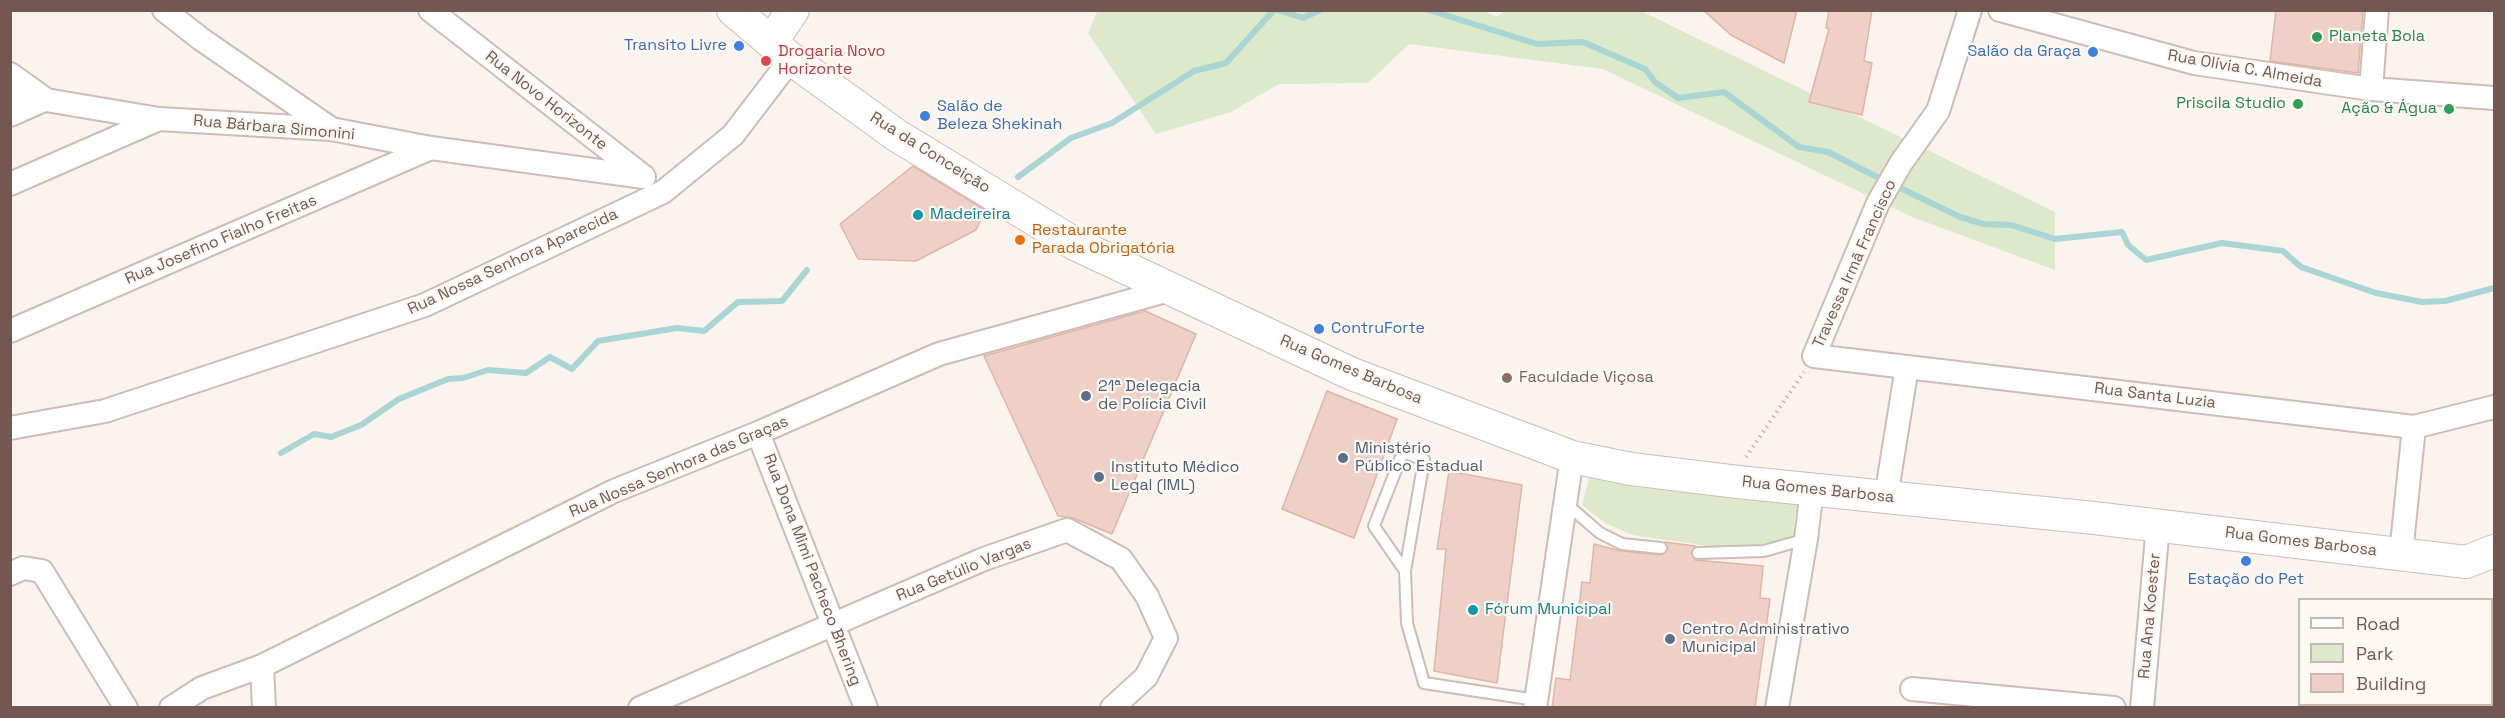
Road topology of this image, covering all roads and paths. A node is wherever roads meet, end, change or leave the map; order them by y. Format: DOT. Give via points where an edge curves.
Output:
graph roads {
  1 [pos="164,10"];
  2 [pos="430,10"];
  3 [pos="733,10"];
  4 [pos="793,10"];
  5 [pos="1970,10"];
  6 [pos="2377,10"];
  7 [pos="2004,11"];
  8 [pos="781,50"];
  9 [pos="10,74"];
  10 [pos="2371,89"];
  11 [pos="10,97"];
  12 [pos="2494,98"];
  13 [pos="46,100"];
  14 [pos="10,115"];
  15 [pos="159,119"];
  16 [pos="331,129"];
  17 [pos="431,148"];
  18 [pos="644,177"];
  19 [pos="10,184"];
  20 [pos="663,192"];
  21 [pos="1173,289"];
  22 [pos="10,331"];
  23 [pos="1814,356"];
  24 [pos="1907,367"];
  25 [pos="2494,407"];
  26 [pos="2414,427"];
  27 [pos="10,428"];
  28 [pos="758,433"];
  29 [pos="1572,457"];
  30 [pos="1738,482"];
  31 [pos="1812,489"];
  32 [pos="1886,497"];
  33 [pos="1564,502"];
  34 [pos="2158,525"];
  35 [pos="1806,539"];
  36 [pos="1661,548"];
  37 [pos="1698,554"];
  38 [pos="2401,554"];
  39 [pos="2485,560"];
  40 [pos="17,571"];
  41 [pos="1405,571"];
  42 [pos="834,625"];
  43 [pos="262,666"];
  44 [pos="1912,689"];
  45 [pos="1536,704"];
  46 [pos="126,708"];
  47 [pos="171,708"];
  48 [pos="264,708"];
  49 [pos="640,708"];
  50 [pos="866,708"];
  51 [pos="1112,708"];
  52 [pos="1777,708"];
  53 [pos="2114,708"];
  54 [pos="2142,708"];
  1 -- 16 [label="street"];
  2 -- 18 [label="street, Rua Novo Horizonte"];
  3 -- 8 [label="street, Rua da Conceição"];
  4 -- 8 [label="street"];
  5 -- 23 [label="street, Travessa Irmã Francisco" via="1938,111 1878,203"];
  6 -- 10 [label="street"];
  7 -- 10 [label="street, Rua Olívia C. Almeida" via="2194,63"];
  8 -- 20 [label="street, Rua Nossa Senhora Aparecida" via="733,135"];
  8 -- 21 [label="street, Rua da Conceição" via="896,135 1075,244"];
  9 -- 13 [label="street"];
  10 -- 12 [label="street, Rua Olívia C. Almeida"];
  11 -- 13 [label="street, Rua Bárbara Simonini"];
  13 -- 14 [label="street"];
  13 -- 15 [label="street, Rua Bárbara Simonini"];
  15 -- 16 [label="street, Rua Bárbara Simonini"];
  15 -- 19 [label="street"];
  16 -- 17 [label="street, Rua Bárbara Simonini"];
  17 -- 18 [label="street, Rua Bárbara Simonini"];
  17 -- 22 [label="street, Rua Josefino Fialho Freitas"];
  18 -- 20 [label="street, Rua Novo Horizonte"];
  20 -- 27 [label="street, Rua Nossa Senhora Aparecida" via="425,305 105,411"];
  21 -- 28 [label="street, Rua Nossa Senhora das Graças" via="939,354"];
  21 -- 29 [label="street, Rua Gomes Barbosa" via="1352,374"];
  23 -- 24 [label="street, Rua Santa Luzia"];
  23 -- 30 [label="path" via="1787,401 1751,448"];
  24 -- 26 [label="street, Rua Santa Luzia"];
  24 -- 32 [label="street"];
  25 -- 26 [label="street, Rua Santa Luzia"];
  26 -- 38 [label="street"];
  28 -- 42 [label="street, Rua Dona Mimi Pacheco Bhering"];
  28 -- 43 [label="street, Rua Nossa Senhora das Graças" via="614,491"];
  29 -- 30 [label="street, Rua Gomes Barbosa" via="1631,469"];
  29 -- 33 [label="street"];
  30 -- 31 [label="street, Rua Gomes Barbosa"];
  31 -- 32 [label="street, Rua Gomes Barbosa"];
  31 -- 35 [label="street"];
  32 -- 34 [label="street, Rua Gomes Barbosa"];
  33 -- 36 [label="lane" via="1600,533 1622,544"];
  33 -- 45 [label="street"];
  34 -- 38 [label="street, Rua Gomes Barbosa"];
  34 -- 54 [label="street, Rua Ana Koester"];
  35 -- 37 [label="lane" via="1764,551"];
  35 -- 52 [label="street"];
  38 -- 39 [label="street, Rua Gomes Barbosa"];
  40 -- 46 [label="street" via="42,571"];
  41 -- 41 [label="lane" via="1424,460 1403,452 1374,526"];
  41 -- 45 [label="lane" via="1407,623 1424,683"];
  42 -- 49 [label="street, Rua Getúlio Vargas"];
  42 -- 50 [label="street, Rua Dona Mimi Pacheco Bhering"];
  42 -- 51 [label="street, Rua Getúlio Vargas" via="984,559 1067,530 1121,559 1147,597 1166,638 1146,677"];
  43 -- 47 [label="street, Rua Nossa Senhora das Graças" via="202,688"];
  43 -- 48 [label="street"];
  44 -- 53 [label="street"];
}
